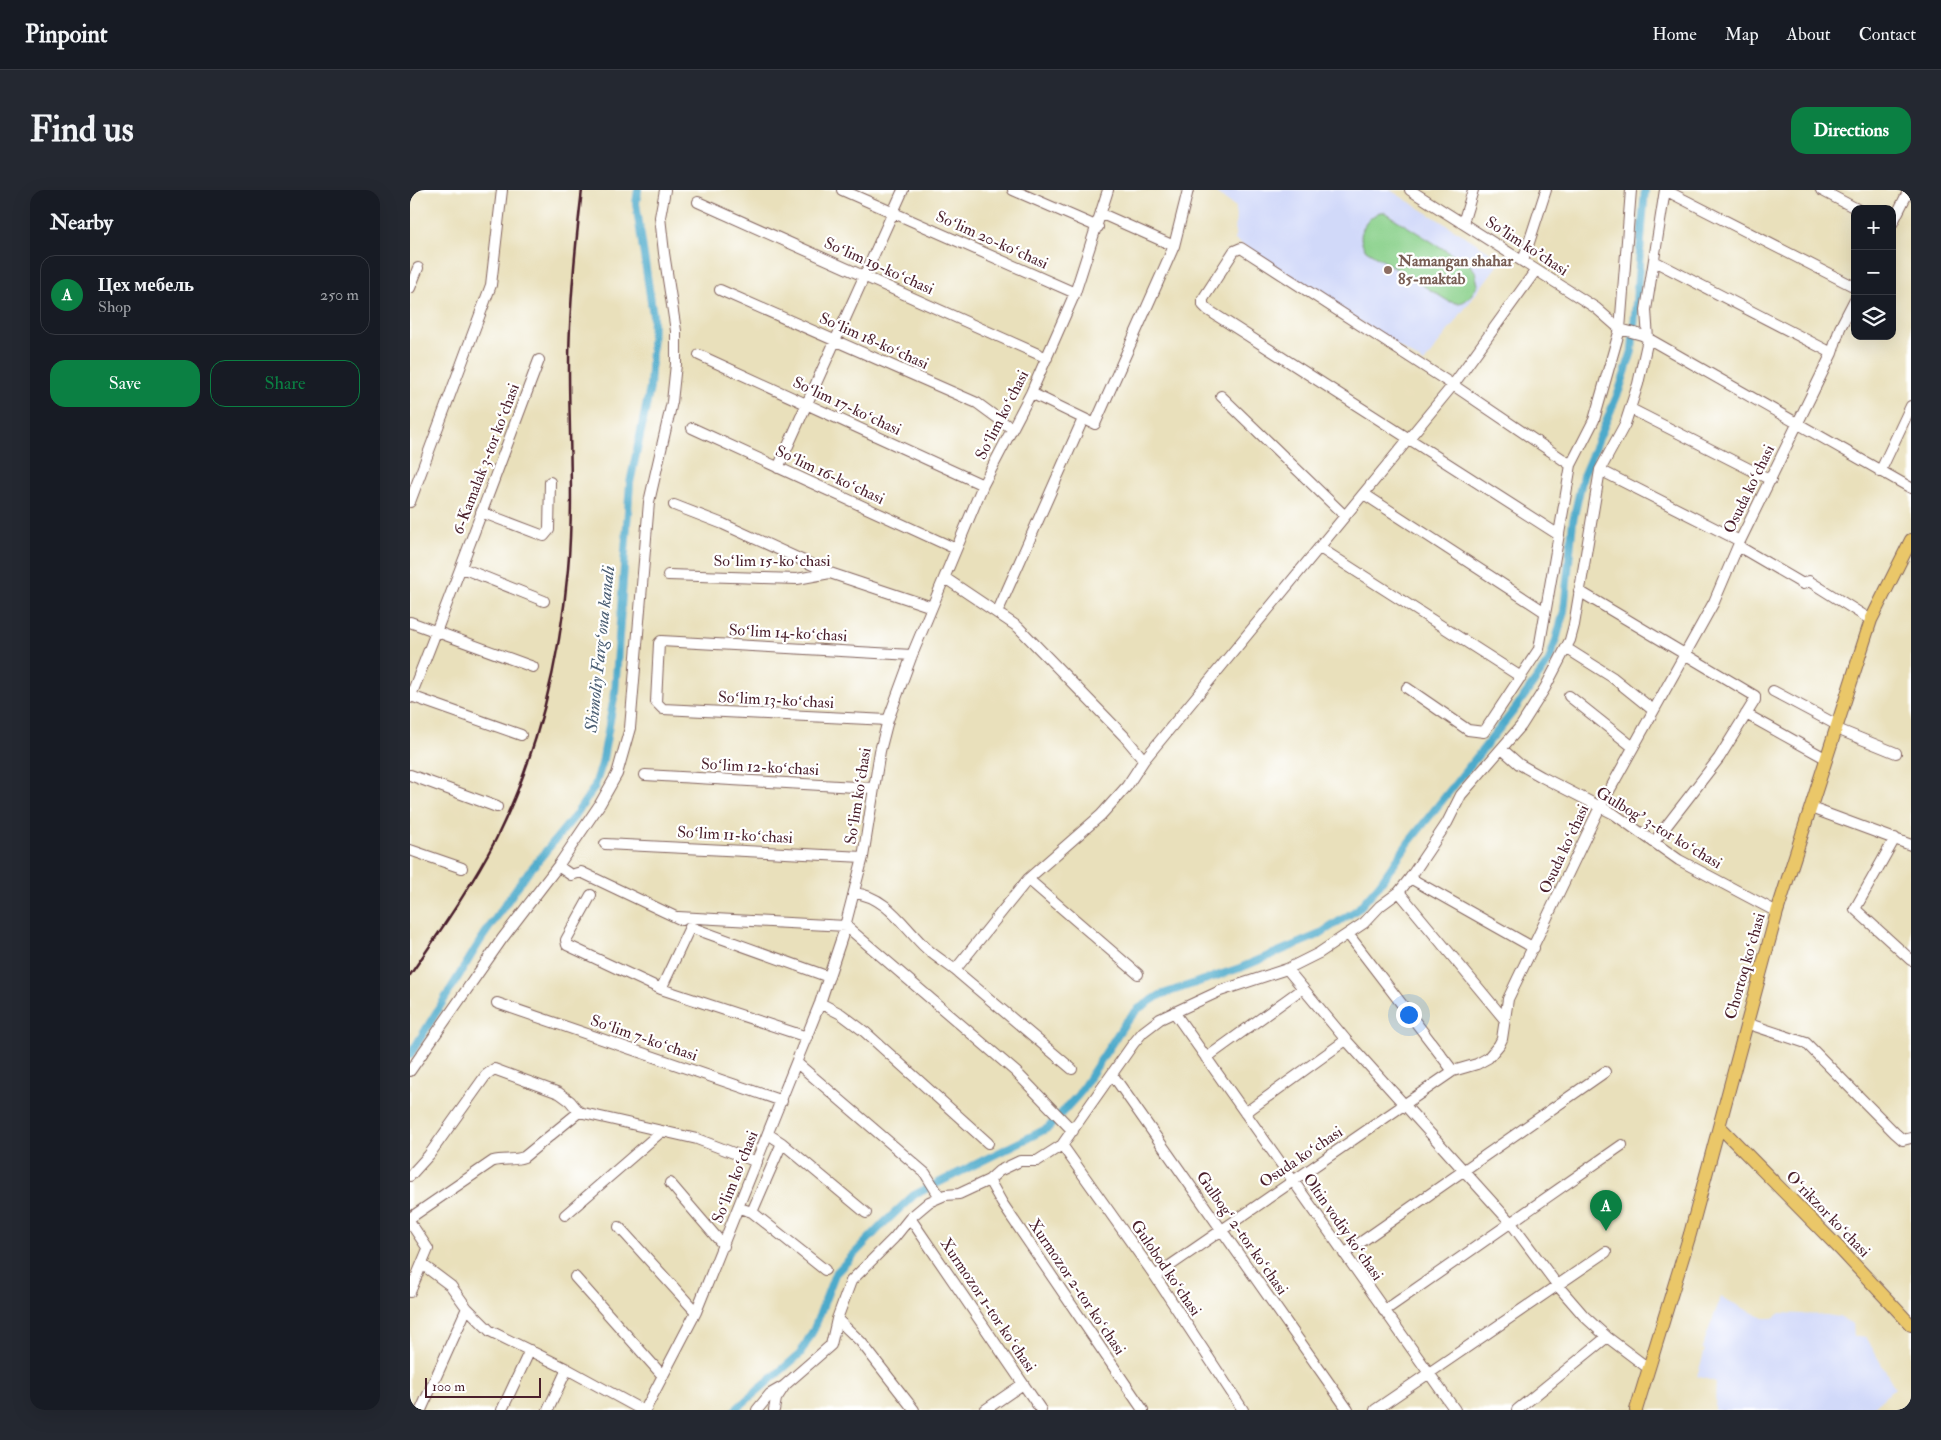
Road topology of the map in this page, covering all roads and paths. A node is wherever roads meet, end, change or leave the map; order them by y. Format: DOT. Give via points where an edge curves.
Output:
graph roads {
  1 [pos="502,190"];
  2 [pos="665,190"];
  3 [pos="842,190"];
  4 [pos="903,190"];
  5 [pos="1013,190"];
  6 [pos="1108,190"];
  7 [pos="1188,190"];
  8 [pos="1410,190"];
  9 [pos="1473,190"];
  10 [pos="1546,190"];
  11 [pos="1631,190"];
  12 [pos="1821,190"];
  13 [pos="1909,190"];
  14 [pos="698,202"];
  15 [pos="1851,206"];
  16 [pos="893,212"];
  17 [pos="1102,214"];
  18 [pos="1896,216"];
  19 [pos="1462,223"];
  20 [pos="1098,227"];
  21 [pos="1174,246"];
  22 [pos="1523,261"];
  23 [pos="1654,261"];
  24 [pos="418,268"];
  25 [pos="1536,270"];
  26 [pos="864,276"];
  27 [pos="1851,285"];
  28 [pos="410,288"];
  29 [pos="720,290"];
  30 [pos="1075,293"];
  31 [pos="1851,307"];
  32 [pos="1622,330"];
  33 [pos="1645,337"];
  34 [pos="835,341"];
  35 [pos="1832,353"];
  36 [pos="699,355"];
  37 [pos="1047,358"];
  38 [pos="539,360"];
  39 [pos="1453,385"];
  40 [pos="1031,393"];
  41 [pos="1220,396"];
  42 [pos="807,404"];
  43 [pos="1911,406"];
  44 [pos="1631,409"];
  45 [pos="1082,419"];
  46 [pos="1797,425"];
  47 [pos="692,428"];
  48 [pos="1011,428"];
  49 [pos="1409,438"];
  50 [pos="1570,465"];
  51 [pos="778,468"];
  52 [pos="1600,470"];
  53 [pos="1880,472"];
  54 [pos="1771,480"];
  55 [pos="550,482"];
  56 [pos="983,485"];
  57 [pos="1911,488"];
  58 [pos="1364,494"];
  59 [pos="410,502"];
  60 [pos="674,504"];
  61 [pos="481,512"];
  62 [pos="1345,516"];
  63 [pos="1559,535"];
  64 [pos="1911,541"];
  65 [pos="1739,543"];
  66 [pos="1320,548"];
  67 [pos="956,549"];
  68 [pos="462,568"];
  69 [pos="830,573"];
  70 [pos="668,575"];
  71 [pos="945,578"];
  72 [pos="1579,591"];
  73 [pos="544,601"];
  74 [pos="932,607"];
  75 [pos="1545,612"];
  76 [pos="997,613"];
  77 [pos="1871,620"];
  78 [pos="410,622"];
  79 [pos="437,632"];
  80 [pos="1566,648"];
  81 [pos="1684,654"];
  82 [pos="912,655"];
  83 [pos="533,667"];
  84 [pos="1521,677"];
  85 [pos="1407,688"];
  86 [pos="1773,691"];
  87 [pos="1569,696"];
  88 [pos="410,697"];
  89 [pos="663,709"];
  90 [pos="1653,710"];
  91 [pos="1746,714"];
  92 [pos="888,720"];
  93 [pos="1837,727"];
  94 [pos="521,736"];
  95 [pos="1633,747"];
  96 [pos="1502,749"];
  97 [pos="1896,753"];
  98 [pos="1144,760"];
  99 [pos="1827,760"];
  100 [pos="410,775"];
  101 [pos="645,775"];
  102 [pos="873,788"];
  103 [pos="497,807"];
  104 [pos="1600,808"];
  105 [pos="1811,808"];
  106 [pos="1895,838"];
  107 [pos="1654,842"];
  108 [pos="605,844"];
  109 [pos="1911,845"];
  110 [pos="410,850"];
  111 [pos="863,857"];
  112 [pos="558,866"];
  113 [pos="462,868"];
  114 [pos="1410,878"];
  115 [pos="1028,879"];
  116 [pos="1399,892"];
  117 [pos="854,893"];
  118 [pos="591,895"];
  119 [pos="1778,912"];
  120 [pos="678,917"];
  121 [pos="846,926"];
  122 [pos="690,927"];
  123 [pos="1348,934"];
  124 [pos="1534,948"];
  125 [pos="1911,960"];
  126 [pos="1287,969"];
  127 [pos="955,970"];
  128 [pos="1138,974"];
  129 [pos="829,977"];
  130 [pos="1303,988"];
  131 [pos="661,989"];
  132 [pos="497,1003"];
  133 [pos="820,1004"];
  134 [pos="1174,1012"];
  135 [pos="1505,1020"];
  136 [pos="1746,1023"];
  137 [pos="807,1036"];
  138 [pos="1346,1040"];
  139 [pos="1206,1058"];
  140 [pos="796,1063"];
  141 [pos="1072,1070"];
  142 [pos="410,1071"];
  143 [pos="1453,1071"];
  144 [pos="1605,1072"];
  145 [pos="1112,1074"];
  146 [pos="782,1101"];
  147 [pos="1405,1104"];
  148 [pos="579,1112"];
  149 [pos="1245,1113"];
  150 [pos="1720,1127"];
  151 [pos="1072,1129"];
  152 [pos="662,1131"];
  153 [pos="768,1134"];
  154 [pos="1911,1138"];
  155 [pos="782,1143"];
  156 [pos="988,1143"];
  157 [pos="1062,1145"];
  158 [pos="1622,1145"];
  159 [pos="757,1162"];
  160 [pos="1465,1171"];
  161 [pos="410,1176"];
  162 [pos="988,1180"];
  163 [pos="1293,1181"];
  164 [pos="670,1183"];
  165 [pos="939,1196"];
  166 [pos="739,1208"];
  167 [pos="752,1212"];
  168 [pos="866,1213"];
  169 [pos="565,1215"];
  170 [pos="910,1218"];
  171 [pos="410,1220"];
  172 [pos="1511,1223"];
  173 [pos="619,1228"];
  174 [pos="1222,1230"];
  175 [pos="724,1246"];
  176 [pos="1606,1252"];
  177 [pos="1344,1254"];
  178 [pos="422,1265"];
  179 [pos="825,1270"];
  180 [pos="1155,1276"];
  181 [pos="575,1277"];
  182 [pos="1558,1286"];
  183 [pos="410,1292"];
  184 [pos="467,1308"];
  185 [pos="1384,1311"];
  186 [pos="696,1312"];
  187 [pos="837,1319"];
  188 [pos="1911,1325"];
  189 [pos="1606,1337"];
  190 [pos="530,1350"];
  191 [pos="567,1368"];
  192 [pos="1648,1368"];
  193 [pos="1428,1373"];
  194 [pos="663,1376"];
  195 [pos="1023,1384"];
  196 [pos="785,1385"];
  197 [pos="421,1410"];
  198 [pos="502,1410"];
  199 [pos="548,1410"];
  200 [pos="643,1410"];
  201 [pos="757,1410"];
  202 [pos="774,1410"];
  203 [pos="914,1410"];
  204 [pos="985,1410"];
  205 [pos="1041,1410"];
  206 [pos="1143,1410"];
  207 [pos="1243,1410"];
  208 [pos="1348,1410"];
  209 [pos="1375,1410"];
  210 [pos="1455,1410"];
  211 [pos="1517,1410"];
  212 [pos="1636,1410"];
  1 -- 59 [label="street" via="491,285"];
  2 -- 112 [label="street" via="660,217 676,332 676,364 672,402 649,502 630,728 609,790"];
  3 -- 16 [label="street, Soʻlim 20-koʻchasi"];
  4 -- 16 [label="street"];
  5 -- 20 [label="street"];
  6 -- 17 [label="street, Soʻlim koʻchasi"];
  7 -- 21 [label="street"];
  8 -- 19 [label="street, So'lim ko'chasi"];
  9 -- 19 [label="street"];
  10 -- 22 [label="street"];
  11 -- 32 [label="street"];
  12 -- 15 [label="street"];
  13 -- 18 [label="street"];
  14 -- 26 [label="street, Soʻlim 19-koʻchasi"];
  16 -- 26 [label="street"];
  16 -- 30 [label="street, Soʻlim 20-koʻchasi"];
  17 -- 20 [label="street, Soʻlim koʻchasi"];
  17 -- 21 [label="street"];
  19 -- 22 [label="street, So'lim ko'chasi"];
  20 -- 30 [label="street, Soʻlim koʻchasi"];
  21 -- 45 [label="street" via="1096,423"];
  22 -- 25 [label="street, So'lim ko'chasi"];
  23 -- 27 [label="street" via="1665,190"];
  23 -- 33 [label="street"];
  23 -- 35 [label="street"];
  24 -- 28 [label="street"];
  25 -- 32 [label="street, So'lim ko'chasi" via="1596,308"];
  25 -- 39 [label="street"];
  26 -- 34 [label="street"];
  26 -- 37 [label="street, Soʻlim 19-koʻchasi"];
  29 -- 34 [label="street, Soʻlim 18-koʻchasi"];
  30 -- 37 [label="street, Soʻlim koʻchasi"];
  31 -- 35 [label="street, Osuda koʻchasi"];
  32 -- 33 [label="street"];
  32 -- 50 [label="street" via="1594,420"];
  33 -- 44 [label="street"];
  33 -- 46 [label="street"];
  34 -- 42 [label="street"];
  34 -- 48 [label="street, Soʻlim 18-koʻchasi" via="977,403"];
  35 -- 46 [label="street, Osuda koʻchasi"];
  36 -- 42 [label="street, Soʻlim 17-koʻchasi"];
  37 -- 40 [label="street, Soʻlim koʻchasi"];
  38 -- 61 [label="street, 6-Kamalak 3-tor koʻchasi"];
  39 -- 49 [label="street"];
  39 -- 49 [label="street" via="1241,248 1234,251 1204,295 1203,305"];
  39 -- 50 [label="street"];
  40 -- 45 [label="street"];
  40 -- 48 [label="street, Soʻlim koʻchasi"];
  41 -- 62 [label="street"];
  42 -- 51 [label="street"];
  42 -- 56 [label="street, Soʻlim 17-koʻchasi"];
  43 -- 53 [label="street"];
  44 -- 52 [label="street"];
  44 -- 54 [label="street"];
  45 -- 76 [label="street"];
  46 -- 53 [label="street"];
  46 -- 54 [label="street, Osuda koʻchasi"];
  47 -- 51 [label="street, Soʻlim 16-koʻchasi"];
  48 -- 56 [label="street, Soʻlim koʻchasi"];
  49 -- 58 [label="street"];
  49 -- 63 [label="street"];
  50 -- 63 [label="street"];
  51 -- 67 [label="street, Soʻlim 16-koʻchasi"];
  52 -- 65 [label="street"];
  52 -- 72 [label="street"];
  53 -- 57 [label="street"];
  54 -- 65 [label="street, Osuda koʻchasi"];
  55 -- 61 [label="street" via="549,530 544,536"];
  56 -- 67 [label="street, Soʻlim koʻchasi"];
  58 -- 62 [label="street"];
  58 -- 75 [label="street"];
  60 -- 69 [label="street"];
  61 -- 68 [label="street, 6-Kamalak 3-tor koʻchasi"];
  62 -- 66 [label="street"];
  63 -- 75 [label="street"];
  64 -- 77 [label="main road, Chortoq koʻchasi"];
  65 -- 77 [label="street" via="1803,584 1809,581"];
  65 -- 81 [label="street, Osuda koʻchasi" via="1714,602"];
  66 -- 84 [label="street"];
  66 -- 98 [label="street"];
  67 -- 71 [label="street, Soʻlim koʻchasi"];
  68 -- 73 [label="street"];
  68 -- 79 [label="street, 6-Kamalak 3-tor koʻchasi"];
  69 -- 70 [label="street, Soʻlim 15-koʻchasi" via="797,579"];
  69 -- 74 [label="street, Soʻlim 15-koʻchasi"];
  71 -- 74 [label="street, Soʻlim koʻchasi"];
  71 -- 76 [label="street"];
  72 -- 80 [label="street" via="1574,626"];
  72 -- 81 [label="street"];
  74 -- 82 [label="street, Soʻlim koʻchasi"];
  75 -- 84 [label="street" via="1538,649"];
  76 -- 98 [label="street" via="1018,627"];
  77 -- 93 [label="main road, Chortoq koʻchasi"];
  78 -- 79 [label="street"];
  79 -- 83 [label="street"];
  79 -- 88 [label="street, 6-Kamalak 3-tor koʻchasi"];
  80 -- 90 [label="street" via="1612,677"];
  80 -- 96 [label="street" via="1546,688"];
  81 -- 90 [label="street, Osuda koʻchasi"];
  81 -- 91 [label="street" via="1754,695 1755,700"];
  82 -- 89 [label="street, Soʻlim 14-koʻchasi" via="661,641 656,702"];
  82 -- 92 [label="street, Soʻlim koʻchasi"];
  84 -- 85 [label="street" via="1488,728 1480,733 1468,730"];
  86 -- 93 [label="street"];
  87 -- 95 [label="street"];
  88 -- 94 [label="street"];
  89 -- 92 [label="street, Soʻlim 13-koʻchasi"];
  90 -- 95 [label="street, Osuda koʻchasi"];
  91 -- 99 [label="street"];
  91 -- 107 [label="street" via="1713,765"];
  92 -- 102 [label="street, Soʻlim koʻchasi"];
  93 -- 97 [label="street"];
  93 -- 99 [label="main road, Chortoq koʻchasi"];
  95 -- 104 [label="street, Osuda koʻchasi"];
  96 -- 104 [label="street, Gulbog' 3-tor koʻchasi" via="1519,764"];
  96 -- 114 [label="street" via="1461,795 1447,823"];
  98 -- 115 [label="street" via="1102,815"];
  99 -- 105 [label="main road, Chortoq koʻchasi"];
  100 -- 103 [label="street"];
  101 -- 102 [label="street, Soʻlim 12-koʻchasi"];
  102 -- 111 [label="street, Soʻlim koʻchasi"];
  104 -- 107 [label="street, Gulbog' 3-tor koʻchasi"];
  104 -- 124 [label="street, Osuda koʻchasi"];
  105 -- 106 [label="street"];
  105 -- 119 [label="main road, Chortoq koʻchasi"];
  106 -- 109 [label="street"];
  106 -- 125 [label="street" via="1855,909"];
  107 -- 119 [label="street, Gulbog' 3-tor koʻchasi" via="1679,860"];
  108 -- 111 [label="street, Soʻlim 11-koʻchasi"];
  110 -- 113 [label="street"];
  111 -- 117 [label="street, Soʻlim koʻchasi"];
  112 -- 120 [label="street" via="571,875 582,872"];
  112 -- 142 [label="street" via="502,938"];
  114 -- 116 [label="street"];
  114 -- 124 [label="street"];
  115 -- 127 [label="street"];
  115 -- 128 [label="street"];
  116 -- 123 [label="street"];
  116 -- 135 [label="street"];
  117 -- 121 [label="street, Soʻlim koʻchasi"];
  117 -- 127 [label="street" via="867,894 896,914 927,949"];
  118 -- 131 [label="street" via="566,940 567,945"];
  119 -- 136 [label="main road, Chortoq koʻchasi"];
  120 -- 121 [label="street"];
  120 -- 122 [label="street"];
  121 -- 129 [label="street, Soʻlim koʻchasi"];
  121 -- 151 [label="street" via="1016,1072"];
  122 -- 129 [label="street"];
  122 -- 131 [label="street"];
  123 -- 126 [label="street"];
  123 -- 143 [label="street"];
  124 -- 135 [label="street, Osuda koʻchasi" via="1508,1000"];
  126 -- 130 [label="street"];
  126 -- 134 [label="street" via="1220,991"];
  127 -- 141 [label="street"];
  129 -- 133 [label="street, Soʻlim koʻchasi"];
  130 -- 138 [label="street"];
  130 -- 139 [label="street"];
  131 -- 137 [label="street"];
  132 -- 146 [label="street, Soʻlim 7-koʻchasi"];
  133 -- 137 [label="street, Soʻlim koʻchasi"];
  133 -- 156 [label="street" via="841,1014 865,1032"];
  134 -- 139 [label="street, Oltin vodiy koʻchasi"];
  134 -- 145 [label="street" via="1144,1032"];
  135 -- 143 [label="street, Osuda koʻchasi" via="1502,1039 1494,1052 1477,1064"];
  136 -- 150 [label="main road, Chortoq koʻchasi"];
  136 -- 154 [label="street" via="1806,1043 1895,1133 1903,1140"];
  137 -- 140 [label="street, Soʻlim koʻchasi"];
  138 -- 147 [label="street"];
  138 -- 149 [label="street"];
  139 -- 149 [label="street, Oltin vodiy koʻchasi"];
  140 -- 146 [label="street, Soʻlim koʻchasi"];
  140 -- 165 [label="street" via="925,1173"];
  143 -- 147 [label="street, Osuda koʻchasi"];
  144 -- 160 [label="street"];
  145 -- 151 [label="street"];
  145 -- 174 [label="street, Gulbogʻ 2-tor koʻchasi"];
  146 -- 153 [label="street, Soʻlim koʻchasi"];
  147 -- 160 [label="street"];
  147 -- 163 [label="street, Osuda koʻchasi"];
  148 -- 152 [label="street"];
  148 -- 161 [label="street" via="559,1093 494,1069 486,1075 429,1155"];
  148 -- 171 [label="street" via="524,1157 493,1161"];
  149 -- 163 [label="street, Oltin vodiy koʻchasi"];
  150 -- 188 [label="main road, Oʻrikzor koʻchasi"];
  150 -- 192 [label="main road, Chortoq koʻchasi"];
  151 -- 157 [label="street"];
  152 -- 159 [label="street" via="697,1139"];
  152 -- 169 [label="street"];
  153 -- 155 [label="street"];
  153 -- 159 [label="street, Soʻlim koʻchasi"];
  155 -- 167 [label="street"];
  155 -- 168 [label="street"];
  157 -- 162 [label="street" via="1037,1161 1020,1161"];
  157 -- 180 [label="street, Gulobod koʻchasi"];
  158 -- 172 [label="street"];
  159 -- 166 [label="street, Soʻlim koʻchasi"];
  160 -- 172 [label="street"];
  160 -- 177 [label="street"];
  162 -- 165 [label="street" via="959,1194"];
  162 -- 206 [label="street, Xurmozor 2-tor koʻchasi"];
  163 -- 174 [label="street, Osuda koʻchasi"];
  163 -- 177 [label="street, Oltin vodiy koʻchasi"];
  164 -- 175 [label="street"];
  165 -- 170 [label="street"];
  166 -- 167 [label="street"];
  166 -- 175 [label="street, Soʻlim koʻchasi"];
  167 -- 179 [label="street"];
  170 -- 187 [label="street" via="851,1281"];
  170 -- 195 [label="street, Xurmozor 1-tor koʻchasi"];
  171 -- 178 [label="street" via="428,1249"];
  172 -- 182 [label="street"];
  172 -- 185 [label="street"];
  173 -- 186 [label="street"];
  174 -- 180 [label="street, Osuda koʻchasi"];
  174 -- 208 [label="street, Gulbogʻ 2-tor koʻchasi"];
  175 -- 186 [label="street, Soʻlim koʻchasi"];
  176 -- 182 [label="street"];
  177 -- 185 [label="street, Oltin vodiy koʻchasi"];
  178 -- 183 [label="street"];
  178 -- 184 [label="street" via="451,1286"];
  180 -- 207 [label="street, Gulobod koʻchasi"];
  181 -- 194 [label="street"];
  182 -- 189 [label="street"];
  182 -- 193 [label="street"];
  184 -- 190 [label="street" via="490,1331"];
  184 -- 197 [label="street"];
  185 -- 193 [label="street, Oltin vodiy koʻchasi"];
  186 -- 194 [label="street, Soʻlim koʻchasi"];
  187 -- 196 [label="street" via="829,1349"];
  187 -- 203 [label="street" via="861,1342"];
  189 -- 192 [label="street"];
  189 -- 211 [label="street"];
  190 -- 191 [label="street"];
  190 -- 198 [label="street"];
  191 -- 199 [label="street"];
  191 -- 200 [label="street"];
  192 -- 212 [label="main road, Chortoq koʻchasi"];
  193 -- 209 [label="street"];
  193 -- 210 [label="street, Oltin vodiy koʻchasi"];
  194 -- 200 [label="street, Soʻlim koʻchasi"];
  195 -- 204 [label="street"];
  195 -- 205 [label="street, Xurmozor 1-tor koʻchasi"];
  196 -- 201 [label="street" via="770,1394"];
  196 -- 202 [label="street" via="776,1399"];
}
